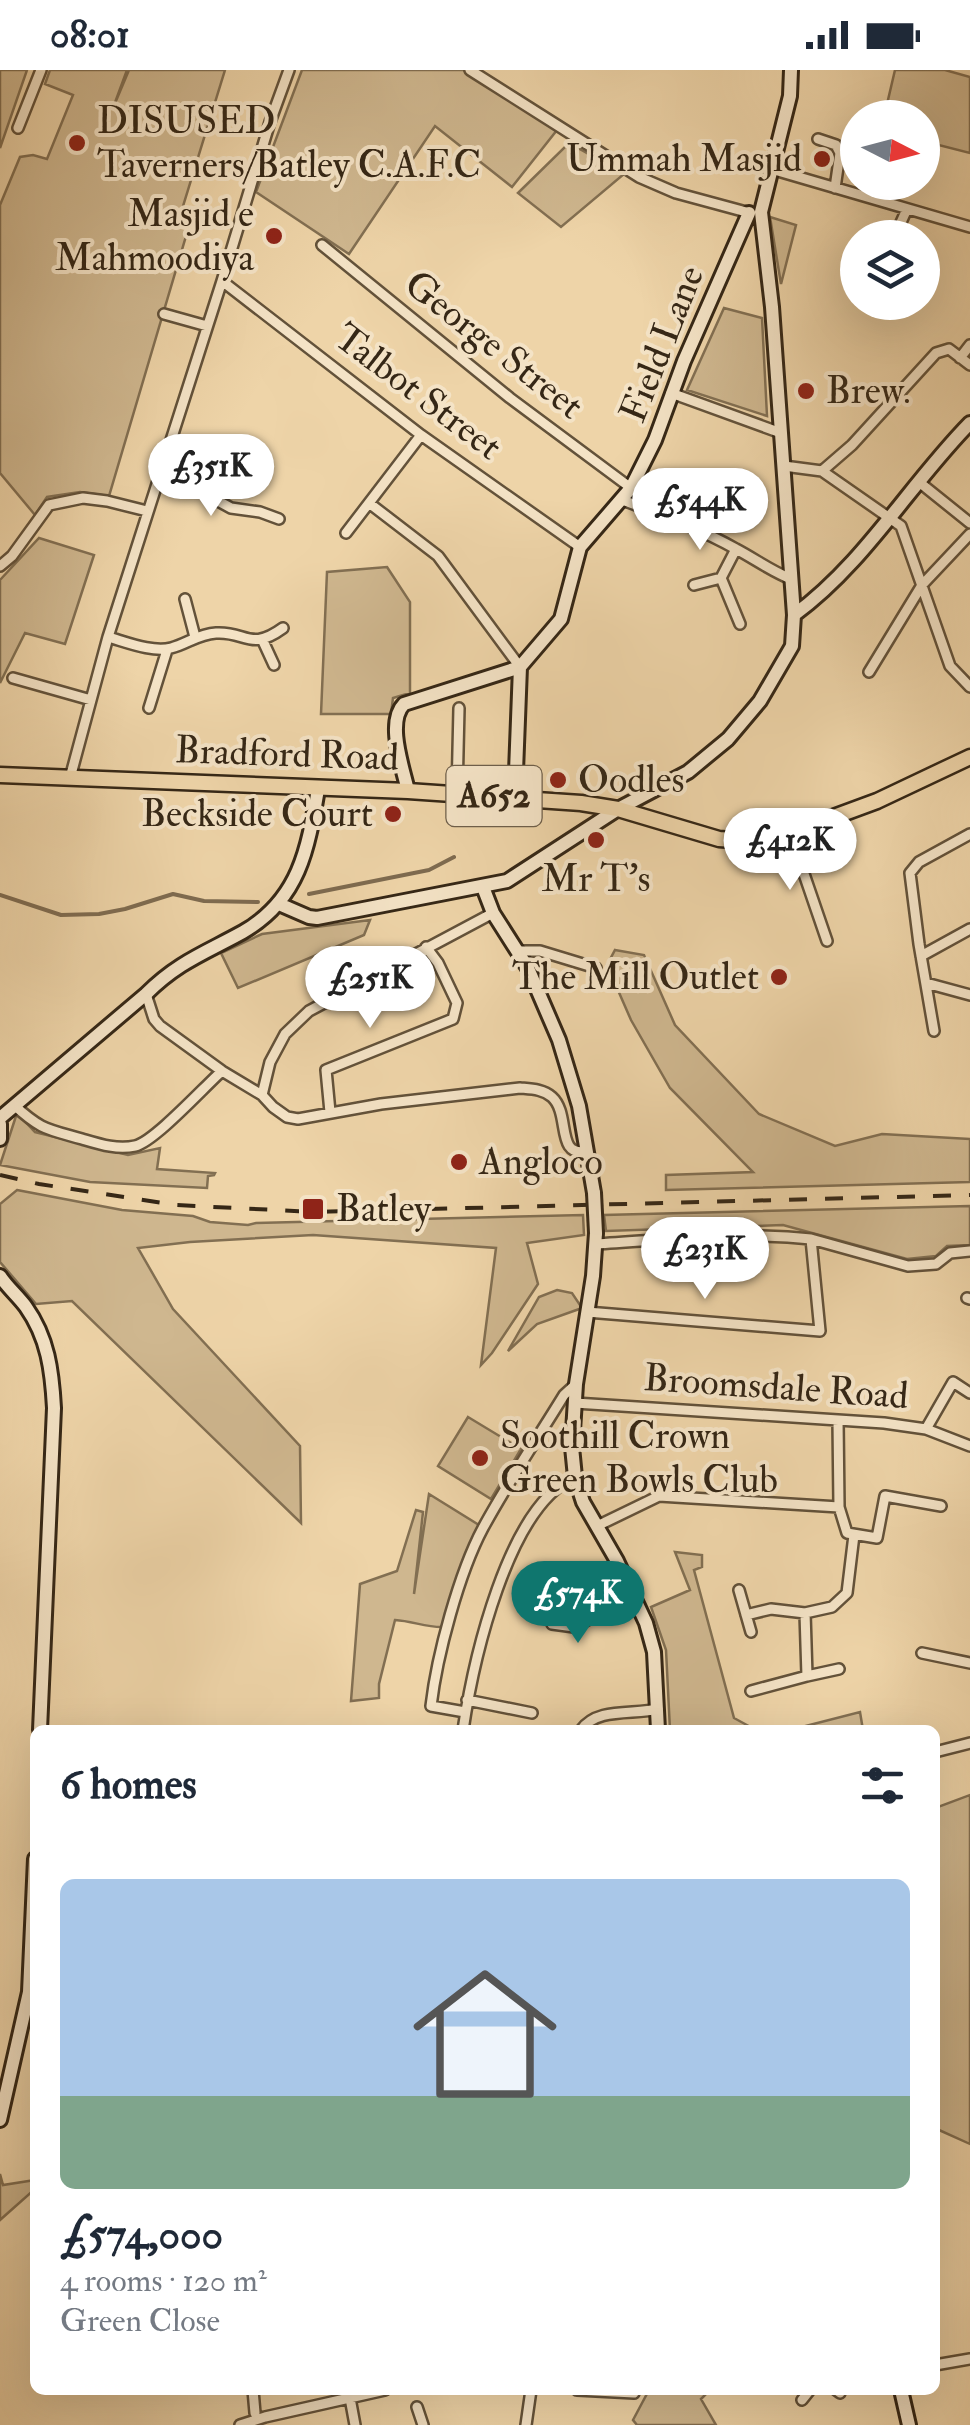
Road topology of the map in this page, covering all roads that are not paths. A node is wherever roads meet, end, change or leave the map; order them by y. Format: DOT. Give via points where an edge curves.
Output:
graph roads {
  1 [pos="41,70"];
  2 [pos="289,70"];
  3 [pos="470,70"];
  4 [pos="791,70"];
  5 [pos="18,128"];
  6 [pos="818,139"];
  7 [pos="772,169"];
  8 [pos="835,188"];
  9 [pos="907,208"];
  10 [pos="755,212"];
  11 [pos="902,220"];
  12 [pos="970,227"];
  13 [pos="322,245"];
  14 [pos="222,281"];
  15 [pos="164,314"];
  16 [pos="207,326"];
  17 [pos="970,345"];
  18 [pos="960,358"];
  19 [pos="970,365"];
  20 [pos="672,393"];
  21 [pos="970,423"];
  22 [pos="781,433"];
  23 [pos="421,435"];
  24 [pos="784,466"];
  25 [pos="822,471"];
  26 [pos="158,475"];
  27 [pos="919,482"];
  28 [pos="631,488"];
  29 [pos="620,498"];
  30 [pos="369,503"];
  31 [pos="147,511"];
  32 [pos="892,517"];
  33 [pos="278,518"];
  34 [pos="970,523"];
  35 [pos="346,532"];
  36 [pos="970,534"];
  37 [pos="580,546"];
  38 [pos="736,549"];
  39 [pos="0,566"];
  40 [pos="721,578"];
  41 [pos="791,580"];
  42 [pos="694,585"];
  43 [pos="922,585"];
  44 [pos="185,599"];
  45 [pos="794,615"];
  46 [pos="740,624"];
  47 [pos="284,628"];
  48 [pos="195,637"];
  49 [pos="108,638"];
  50 [pos="262,639"];
  51 [pos="167,650"];
  52 [pos="274,665"];
  53 [pos="520,667"];
  54 [pos="868,672"];
  55 [pos="13,678"];
  56 [pos="970,688"];
  57 [pos="91,700"];
  58 [pos="149,708"];
  59 [pos="459,708"];
  60 [pos="970,756"];
  61 [pos="0,775"];
  62 [pos="70,778"];
  63 [pos="318,788"];
  64 [pos="408,791"];
  65 [pos="457,794"];
  66 [pos="515,798"];
  67 [pos="618,809"];
  68 [pos="790,833"];
  69 [pos="970,834"];
  70 [pos="483,886"];
  71 [pos="279,904"];
  72 [pos="493,912"];
  73 [pos="970,929"];
  74 [pos="826,941"];
  75 [pos="426,948"];
  76 [pos="518,951"];
  77 [pos="921,956"];
  78 [pos="596,968"];
  79 [pos="926,983"];
  80 [pos="146,994"];
  81 [pos="970,996"];
  82 [pos="934,1031"];
  83 [pos="222,1071"];
  84 [pos="262,1095"];
  85 [pos="14,1105"];
  86 [pos="330,1112"];
  87 [pos="0,1121"];
  88 [pos="0,1139"];
  89 [pos="587,1152"];
  90 [pos="811,1238"];
  91 [pos="596,1239"];
  92 [pos="970,1251"];
  93 [pos="0,1276"];
  94 [pos="587,1312"];
  95 [pos="576,1384"];
  96 [pos="970,1393"];
  97 [pos="575,1403"];
  98 [pos="838,1420"];
  99 [pos="926,1429"];
  100 [pos="970,1446"];
  101 [pos="575,1477"];
  102 [pos="941,1506"];
  103 [pos="839,1507"];
  104 [pos="597,1526"];
  105 [pos="854,1535"];
  106 [pos="739,1590"];
  107 [pos="635,1596"];
  108 [pos="548,1604"];
  109 [pos="805,1613"];
  110 [pos="746,1615"];
  111 [pos="751,1632"];
  112 [pos="922,1653"];
  113 [pos="970,1663"];
  114 [pos="838,1668"];
  115 [pos="808,1676"];
  116 [pos="751,1691"];
  117 [pos="467,1700"];
  118 [pos="658,1708"];
  119 [pos="465,1712"];
  120 [pos="532,1713"];
  121 [pos="40,1725"];
  122 [pos="464,1725"];
  123 [pos="585,1725"];
  124 [pos="658,1725"];
  125 [pos="970,1742"];
  126 [pos="940,1751"];
  127 [pos="30,1970"];
  128 [pos="0,2120"];
  129 [pos="970,2358"];
  130 [pos="940,2364"];
  131 [pos="254,2395"];
  132 [pos="363,2395"];
  133 [pos="529,2395"];
  134 [pos="806,2395"];
  135 [pos="902,2395"];
  136 [pos="350,2398"];
  137 [pos="802,2400"];
  138 [pos="417,2407"];
  139 [pos="256,2413"];
  140 [pos="240,2425"];
  141 [pos="354,2425"];
  142 [pos="423,2425"];
  143 [pos="526,2425"];
  144 [pos="908,2425"];
  1 -- 5 [label="street"];
  2 -- 14 [label="street"];
  3 -- 10 [label="street" via="639,177"];
  4 -- 7 [label="main road"];
  6 -- 8 [label="street" via="840,153"];
  7 -- 8 [label="street"];
  7 -- 10 [label="main road"];
  8 -- 9 [label="street"];
  9 -- 11 [label="street"];
  9 -- 12 [label="street"];
  10 -- 20 [label="main road, Field Lane"];
  10 -- 22 [label="main road" via="772,307"];
  13 -- 28 [label="street, George Street"];
  14 -- 16 [label="street"];
  14 -- 23 [label="street, Talbot Street"];
  15 -- 16 [label="street"];
  16 -- 26 [label="street"];
  17 -- 18 [label="street"];
  18 -- 19 [label="street"];
  18 -- 25 [label="street" via="949,349 936,353"];
  20 -- 22 [label="street"];
  20 -- 28 [label="main road, Field Lane"];
  21 -- 27 [label="main road"];
  22 -- 24 [label="main road"];
  23 -- 30 [label="street"];
  23 -- 37 [label="street, Talbot Street"];
  24 -- 25 [label="street"];
  24 -- 41 [label="main road"];
  25 -- 32 [label="street"];
  26 -- 31 [label="street"];
  26 -- 33 [label="street" via="231,508"];
  27 -- 32 [label="main road"];
  27 -- 34 [label="street"];
  28 -- 29 [label="main road, Field Lane"];
  29 -- 37 [label="main road, Field Lane"];
  29 -- 38 [label="street"];
  30 -- 35 [label="street"];
  30 -- 53 [label="street" via="438,556"];
  31 -- 39 [label="street" via="83,498 49,505"];
  31 -- 49 [label="street"];
  32 -- 43 [label="street"];
  32 -- 45 [label="main road" via="823,594"];
  36 -- 43 [label="street"];
  37 -- 53 [label="main road, Field Lane" via="562,619"];
  38 -- 40 [label="street"];
  38 -- 41 [label="street"];
  40 -- 42 [label="street"];
  40 -- 46 [label="street"];
  41 -- 45 [label="main road"];
  43 -- 54 [label="street"];
  43 -- 56 [label="street" via="950,666"];
  44 -- 48 [label="street"];
  45 -- 67 [label="main road" via="792,646 728,740 688,772"];
  47 -- 50 [label="street"];
  48 -- 50 [label="street" via="223,632"];
  48 -- 51 [label="street"];
  49 -- 51 [label="street"];
  49 -- 57 [label="street"];
  50 -- 52 [label="street"];
  51 -- 58 [label="street"];
  53 -- 64 [label="main road" via="398,710"];
  53 -- 66 [label="main road"];
  55 -- 57 [label="street"];
  57 -- 62 [label="street"];
  59 -- 65 [label="street"];
  60 -- 68 [label="main road, Bradford Road / A652"];
  61 -- 62 [label="main road, Bradford Road / A652"];
  62 -- 63 [label="main road, Bradford Road / A652"];
  63 -- 64 [label="main road, Bradford Road / A652"];
  63 -- 71 [label="main road" via="306,855"];
  64 -- 65 [label="main road, Bradford Road / A652"];
  65 -- 66 [label="main road, Bradford Road / A652"];
  66 -- 67 [label="main road, Bradford Road / A652"];
  67 -- 68 [label="main road, Bradford Road / A652" via="719,839"];
  67 -- 70 [label="main road" via="506,881"];
  68 -- 74 [label="street"];
  69 -- 77 [label="street" via="910,873"];
  70 -- 71 [label="main road" via="317,918"];
  70 -- 72 [label="main road"];
  71 -- 80 [label="main road" via="165,975"];
  72 -- 75 [label="street"];
  72 -- 76 [label="main road"];
  73 -- 77 [label="street"];
  75 -- 84 [label="street" via="309,1010 284,1034"];
  75 -- 86 [label="street" via="456,1003 452,1019 326,1070"];
  76 -- 78 [label="street"];
  76 -- 89 [label="main road" via="560,1040"];
  77 -- 79 [label="street"];
  79 -- 81 [label="street"];
  79 -- 82 [label="street"];
  80 -- 83 [label="street" via="160,1026"];
  80 -- 85 [label="main road"];
  83 -- 84 [label="street"];
  83 -- 85 [label="street" via="145,1143 132,1147 47,1130"];
  84 -- 86 [label="street" via="298,1119"];
  85 -- 87 [label="main road"];
  86 -- 89 [label="street" via="537,1089 558,1106 572,1151"];
  87 -- 88 [label="main road"];
  89 -- 91 [label="main road, bridge"];
  90 -- 91 [label="street"];
  90 -- 92 [label="street" via="908,1266"];
  90 -- 94 [label="street" via="820,1331"];
  91 -- 94 [label="main road"];
  93 -- 121 [label="main road" via="40,1330 52,1368"];
  94 -- 95 [label="main road"];
  95 -- 97 [label="main road"];
  95 -- 119 [label="street" via="504,1492 470,1558 430,1706"];
  96 -- 99 [label="street" via="952,1382"];
  97 -- 98 [label="street, Broomsdale Road"];
  97 -- 101 [label="main road"];
  98 -- 99 [label="street, Broomsdale Road"];
  98 -- 103 [label="street"];
  99 -- 100 [label="street, Broomsdale Road"];
  101 -- 104 [label="main road"];
  101 -- 117 [label="street" via="531,1516 513,1549"];
  102 -- 105 [label="street" via="885,1496 877,1538"];
  103 -- 104 [label="street" via="658,1496"];
  103 -- 105 [label="street" via="847,1533"];
  104 -- 107 [label="main road"];
  105 -- 109 [label="street" via="847,1593 832,1607"];
  106 -- 110 [label="street"];
  107 -- 108 [label="street" via="574,1627 552,1624"];
  107 -- 118 [label="main road" via="654,1652"];
  109 -- 110 [label="street" via="772,1609"];
  109 -- 115 [label="street"];
  110 -- 111 [label="street"];
  112 -- 113 [label="street"];
  114 -- 115 [label="street"];
  115 -- 116 [label="street"];
  117 -- 119 [label="street"];
  117 -- 120 [label="street"];
  118 -- 123 [label="street" via="607,1714"];
  118 -- 124 [label="main road"];
  119 -- 122 [label="street"];
  125 -- 126 [label="street"];
  127 -- 128 [label="main road"];
  129 -- 130 [label="street"];
  131 -- 139 [label="street"];
  132 -- 136 [label="street"];
  133 -- 143 [label="street"];
  134 -- 137 [label="street"];
  135 -- 144 [label="main road"];
  136 -- 140 [label="street"];
  136 -- 141 [label="street"];
  138 -- 142 [label="street"];
}
